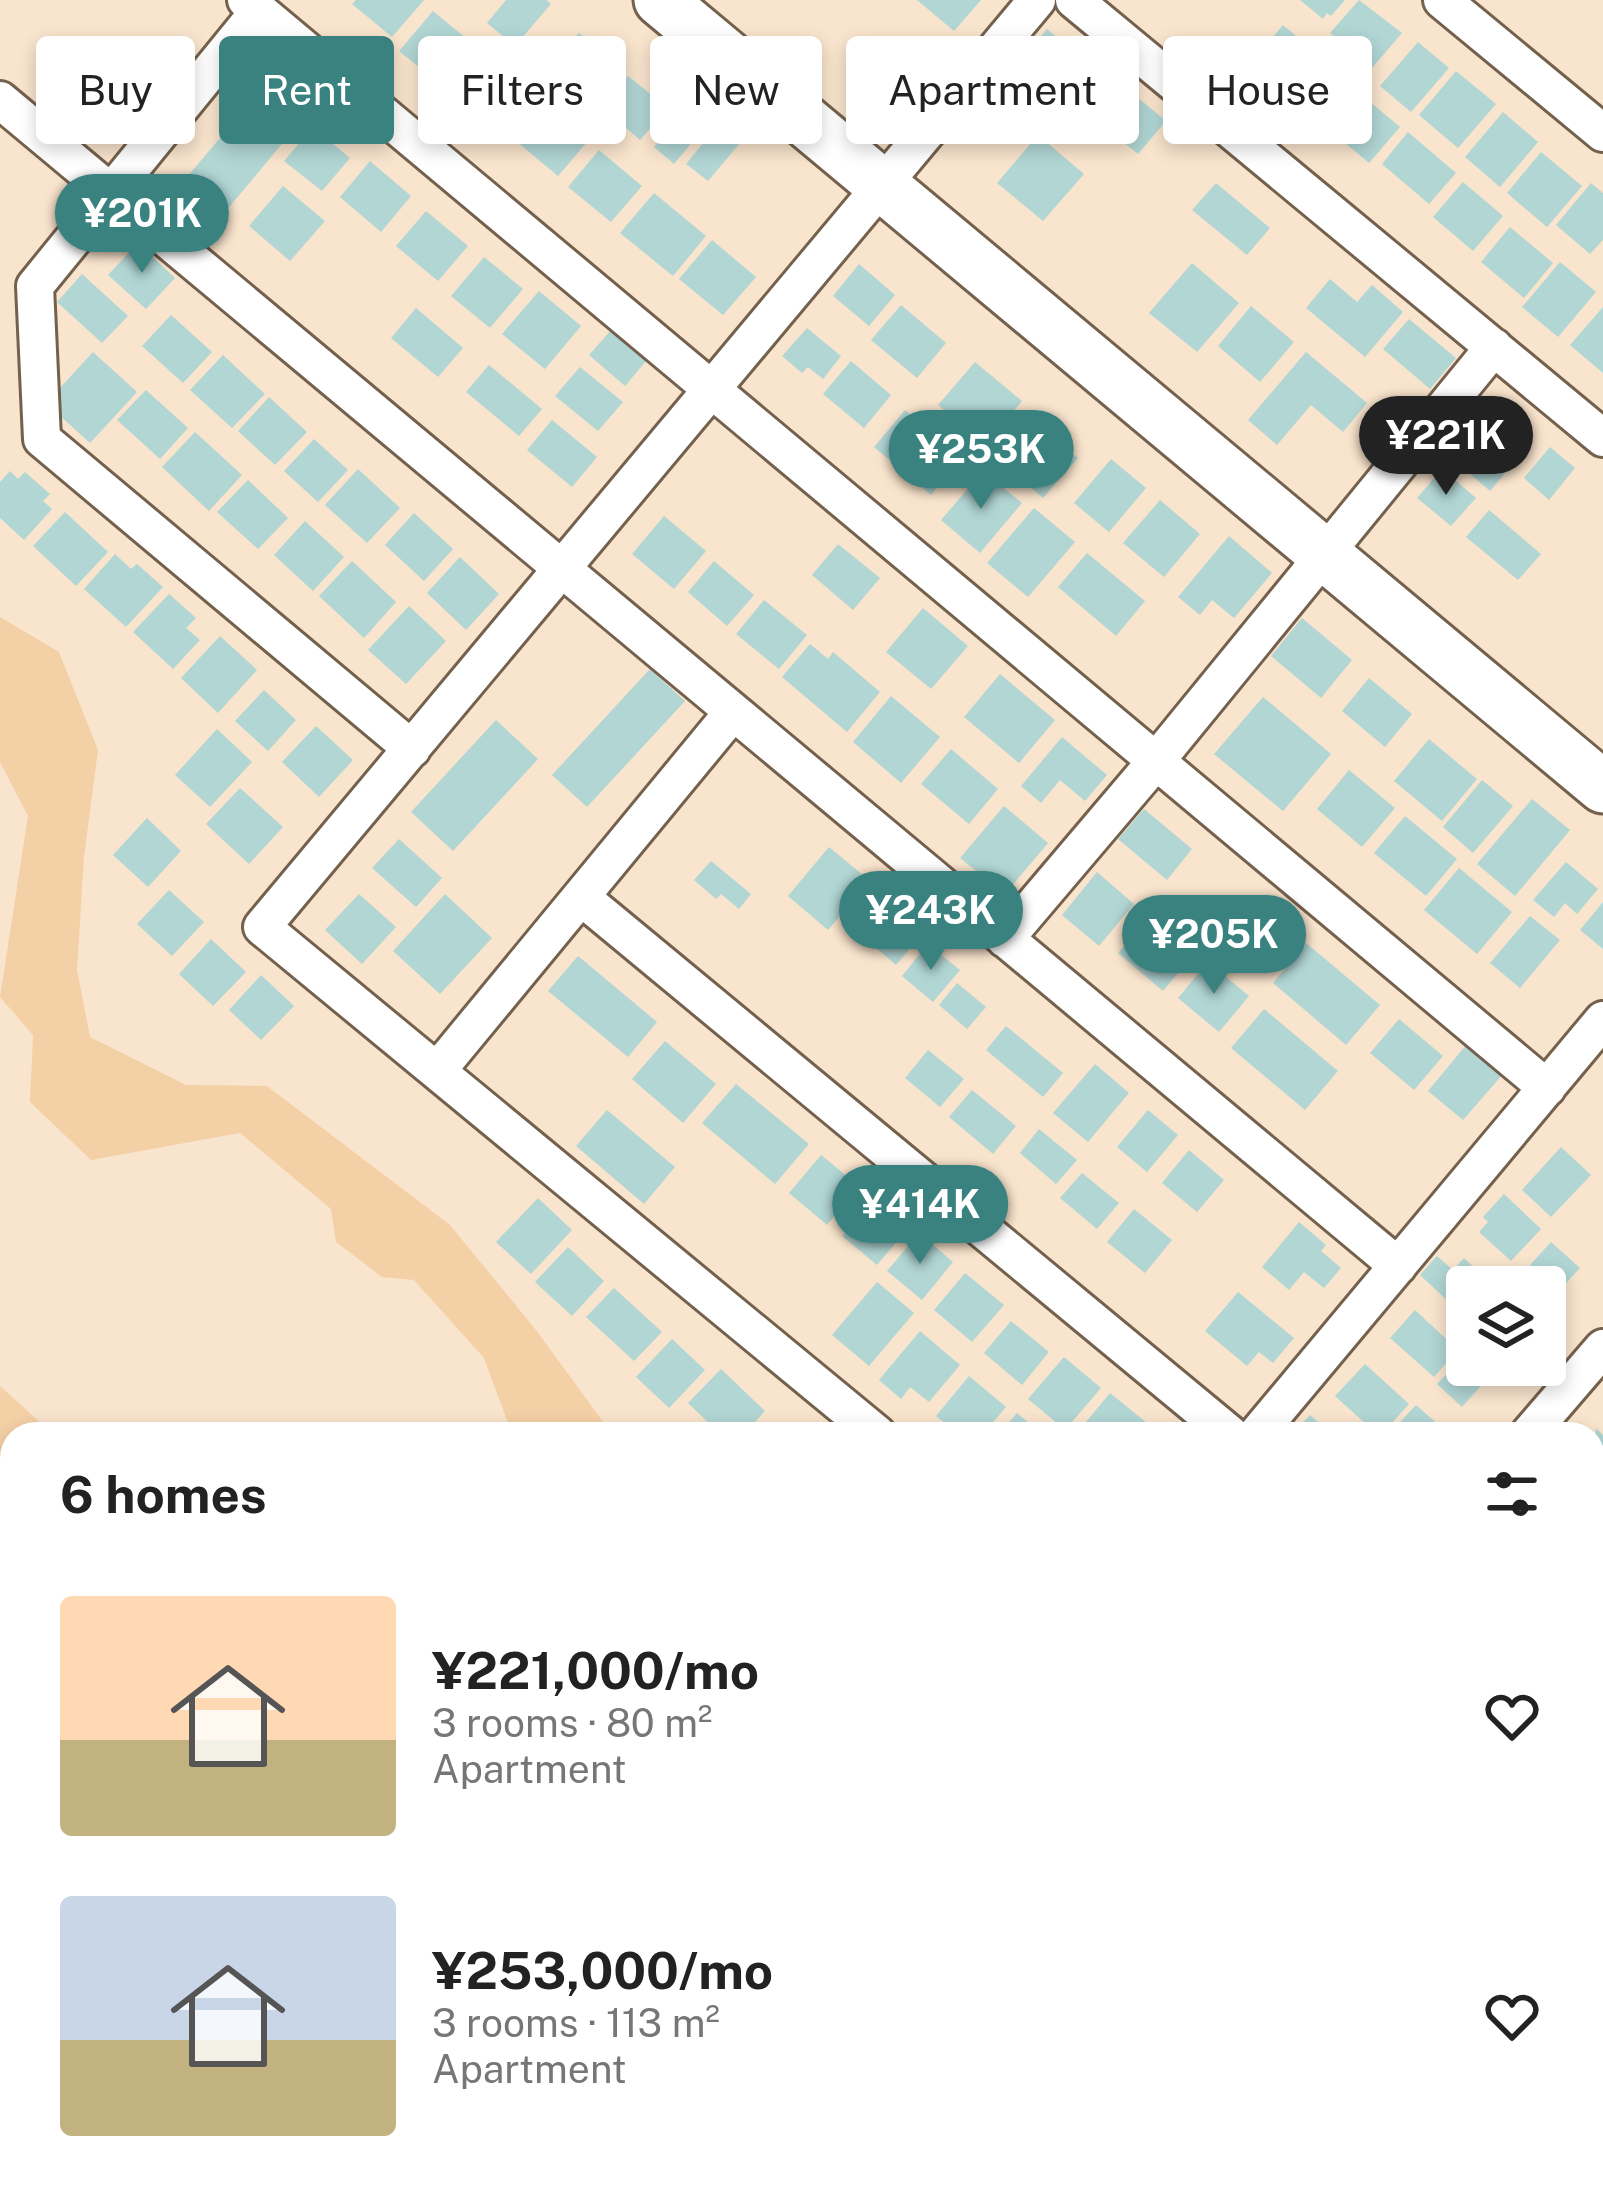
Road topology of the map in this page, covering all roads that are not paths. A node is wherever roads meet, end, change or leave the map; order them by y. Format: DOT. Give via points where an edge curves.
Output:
graph roads {
  1 [pos="660,0"];
  2 [pos="1037,0"];
  3 [pos="1074,0"];
  4 [pos="1442,0"];
  5 [pos="252,6"];
  6 [pos="0,100"];
  7 [pos="1603,133"];
  8 [pos="882,185"];
  9 [pos="110,192"];
  10 [pos="1494,347"];
  11 [pos="712,387"];
  12 [pos="1603,439"];
  13 [pos="1326,555"];
  14 [pos="560,570"];
  15 [pos="733,712"];
  16 [pos="412,749"];
  17 [pos="1156,761"];
  18 [pos="1603,787"];
  19 [pos="581,897"];
  20 [pos="1005,940"];
  21 [pos="1603,1020"];
  22 [pos="437,1071"];
  23 [pos="1547,1088"];
  24 [pos="1398,1266"];
  25 [pos="1603,1348"];
  26 [pos="863,1422"];
  27 [pos="1215,1422"];
  28 [pos="1267,1422"];
  29 [pos="1539,1422"];
  1 -- 8 [label="street"];
  2 -- 8 [label="street"];
  3 -- 10 [label="street"];
  4 -- 7 [label="street"];
  5 -- 9 [label="street"];
  5 -- 11 [label="street"];
  6 -- 9 [label="street"];
  8 -- 11 [label="street"];
  8 -- 13 [label="street"];
  9 -- 14 [label="street"];
  9 -- 16 [label="street" via="35,286 42,440"];
  10 -- 12 [label="street"];
  10 -- 13 [label="street"];
  11 -- 14 [label="street"];
  11 -- 17 [label="street"];
  13 -- 17 [label="street"];
  13 -- 18 [label="street"];
  14 -- 15 [label="street"];
  14 -- 16 [label="street"];
  15 -- 19 [label="street"];
  15 -- 20 [label="street"];
  16 -- 22 [label="street" via="262,926"];
  17 -- 20 [label="street"];
  17 -- 23 [label="street"];
  19 -- 22 [label="street"];
  19 -- 27 [label="street"];
  20 -- 24 [label="street"];
  21 -- 23 [label="street"];
  22 -- 26 [label="street"];
  23 -- 24 [label="street"];
  24 -- 28 [label="street"];
  25 -- 29 [label="street"];
}
